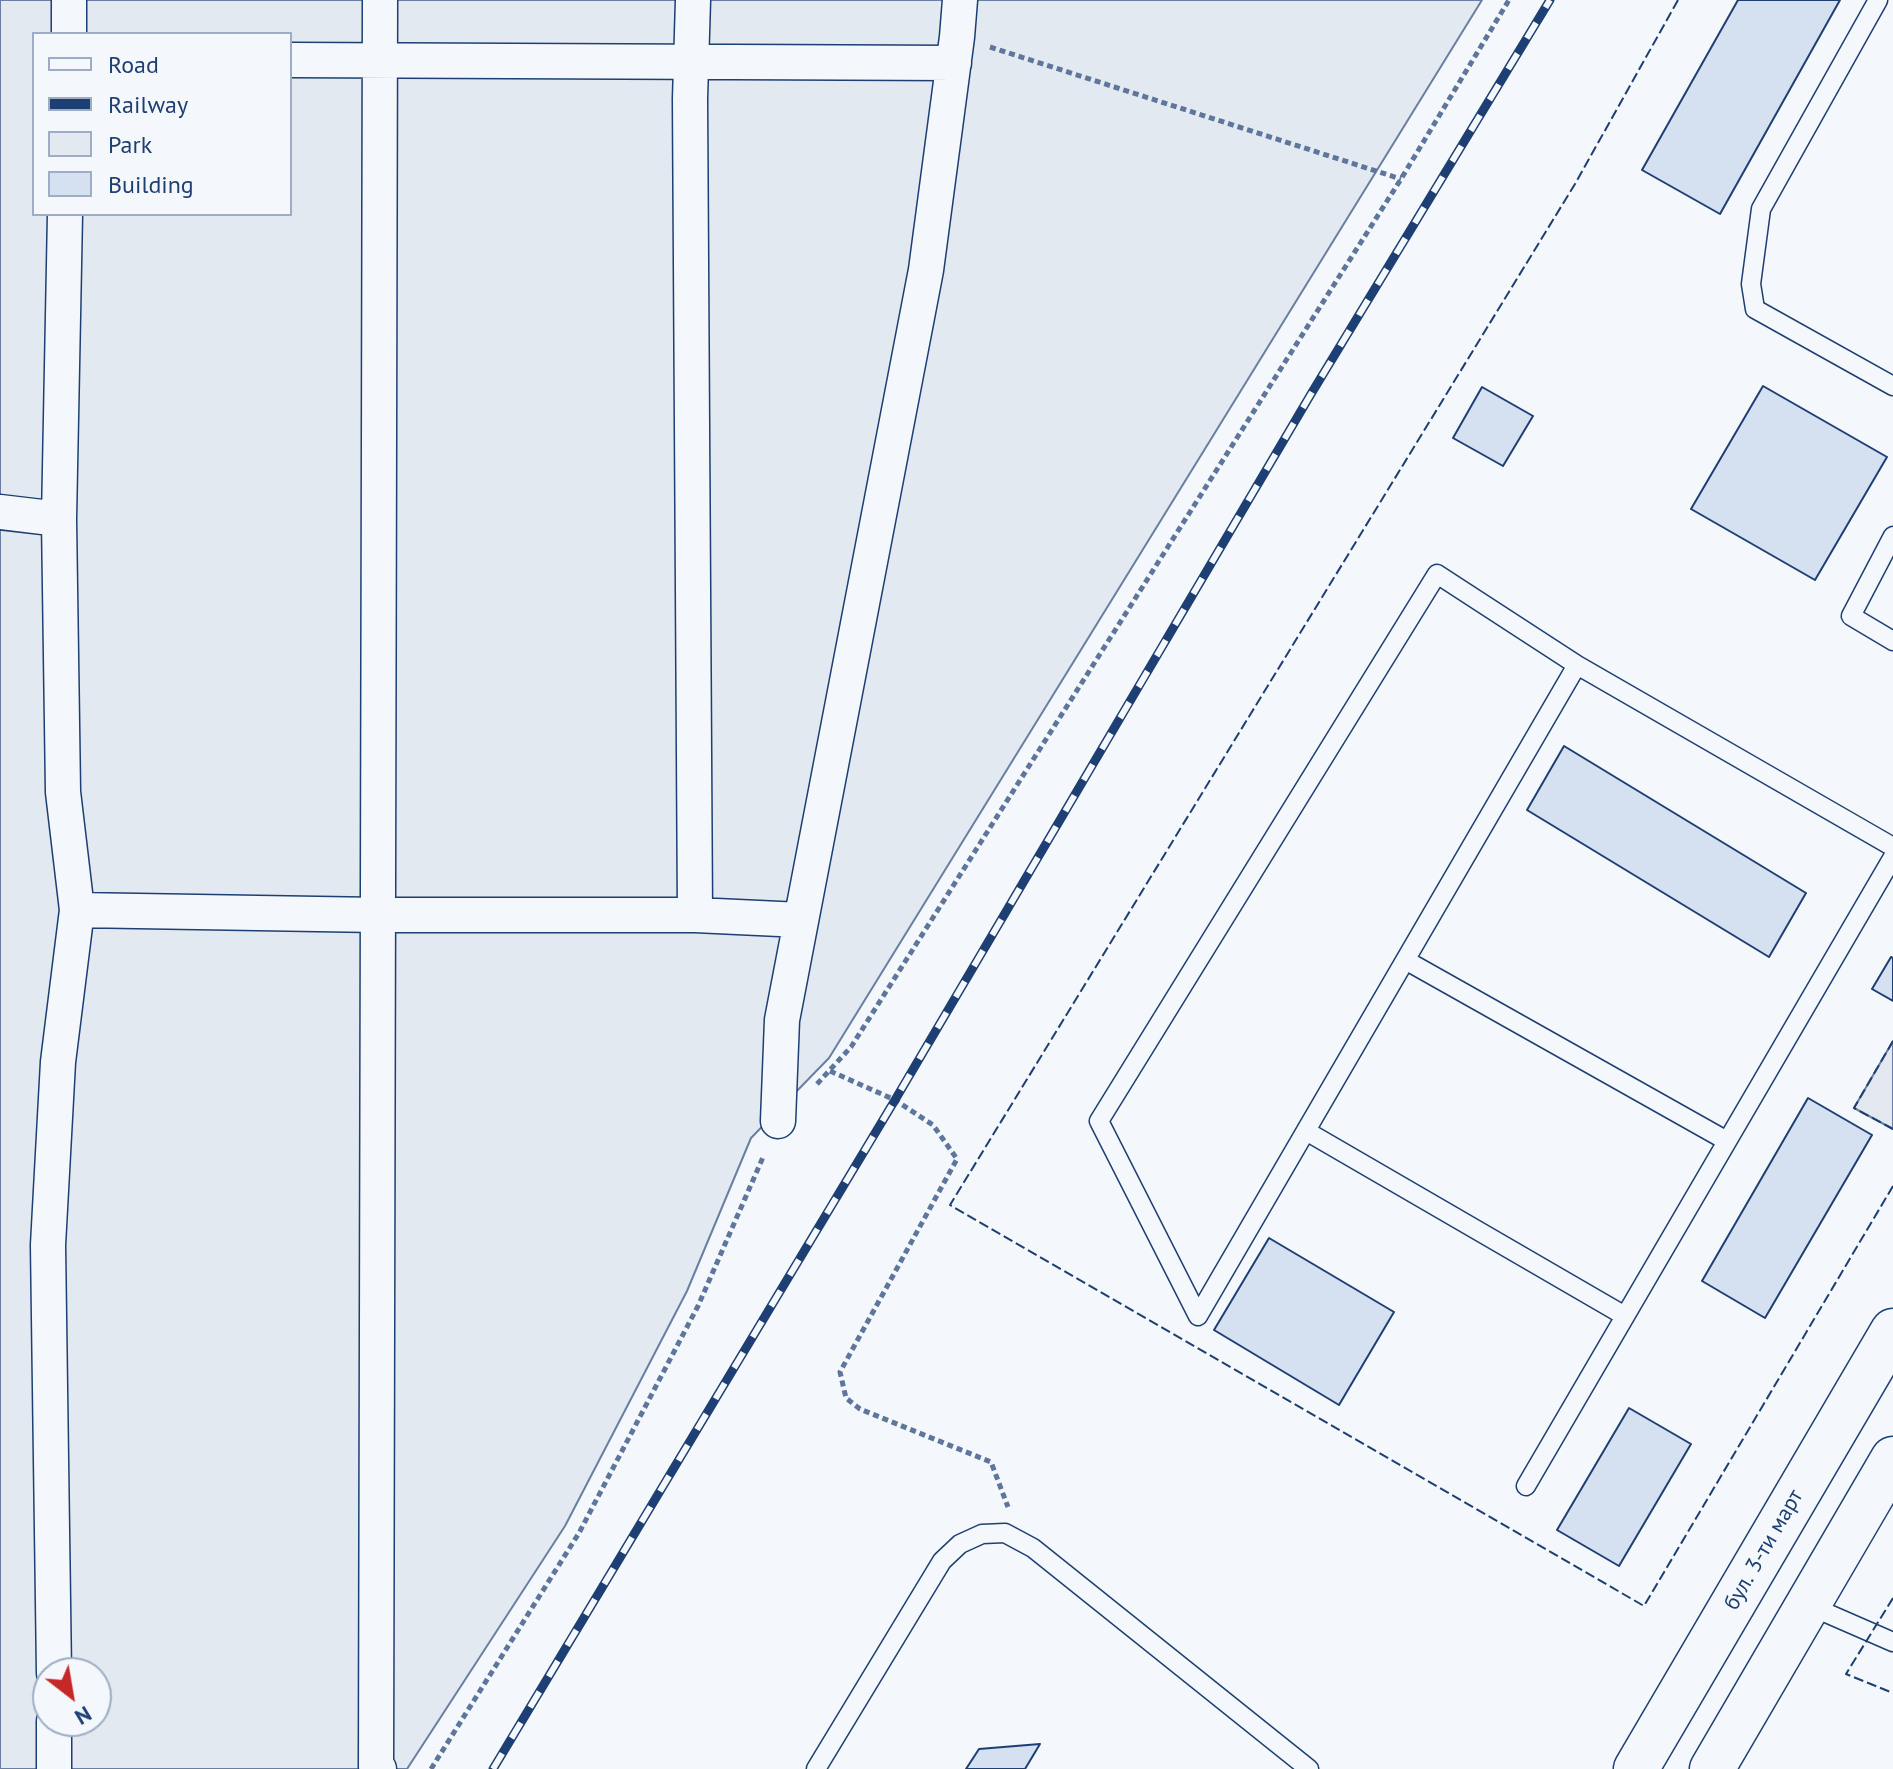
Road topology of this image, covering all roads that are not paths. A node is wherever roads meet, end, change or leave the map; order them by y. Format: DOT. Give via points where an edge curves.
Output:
graph roads {
  1 [pos="69,0"];
  2 [pos="380,0"];
  3 [pos="693,0"];
  4 [pos="960,0"];
  5 [pos="1878,0"];
  6 [pos="69,32"];
  7 [pos="956,50"];
  8 [pos="380,59"];
  9 [pos="292,60"];
  10 [pos="692,64"];
  11 [pos="65,216"];
  12 [pos="1893,386"];
  13 [pos="0,512"];
  14 [pos="59,519"];
  15 [pos="1893,536"];
  16 [pos="1893,641"];
  17 [pos="1577,665"];
  18 [pos="1893,847"];
  19 [pos="1893,857"];
  20 [pos="77,910"];
  21 [pos="378,915"];
  22 [pos="695,915"];
  23 [pos="801,920"];
  24 [pos="1407,961"];
  25 [pos="778,1121"];
  26 [pos="1306,1131"];
  27 [pos="1727,1141"];
  28 [pos="1625,1316"];
  29 [pos="1893,1331"];
  30 [pos="1893,1459"];
  31 [pos="1526,1486"];
  32 [pos="1808,1605"];
  33 [pos="1893,1642"];
  34 [pos="54,1657"];
  35 [pos="54,1737"];
  36 [pos="54,1769"];
  37 [pos="379,1769"];
  38 [pos="816,1769"];
  39 [pos="1309,1769"];
  40 [pos="1636,1769"];
  41 [pos="1712,1769"];
  1 -- 6 [label="street"];
  2 -- 8 [label="street"];
  3 -- 10 [label="street"];
  4 -- 7 [label="street"];
  5 -- 12 [label="lane" via="1761,209 1751,284 1755,309"];
  7 -- 10 [label="street"];
  7 -- 23 [label="street" via="926,270"];
  8 -- 9 [label="street"];
  8 -- 10 [label="street"];
  8 -- 21 [label="street"];
  10 -- 22 [label="street"];
  11 -- 14 [label="street"];
  13 -- 14 [label="street"];
  14 -- 20 [label="street" via="63,792"];
  15 -- 16 [label="lane" via="1851,616"];
  17 -- 18 [label="lane"];
  17 -- 24 [label="lane"];
  17 -- 26 [label="lane" via="1437,574 1099,1121 1198,1316"];
  19 -- 27 [label="lane"];
  20 -- 21 [label="street"];
  20 -- 34 [label="street" via="58,1062 48,1245"];
  21 -- 22 [label="street"];
  21 -- 37 [label="street"];
  22 -- 23 [label="street"];
  23 -- 25 [label="street" via="782,1020"];
  24 -- 26 [label="lane"];
  24 -- 27 [label="lane"];
  26 -- 28 [label="lane"];
  27 -- 28 [label="lane"];
  28 -- 31 [label="lane"];
  29 -- 40 [label="main road, бул. 3-ти март"];
  30 -- 32 [label="main road"];
  32 -- 33 [label="lane"];
  32 -- 41 [label="main road"];
  35 -- 36 [label="street"];
  38 -- 39 [label="lane" via="942,1561 960,1544 982,1534 1005,1533 1033,1548"];
}
